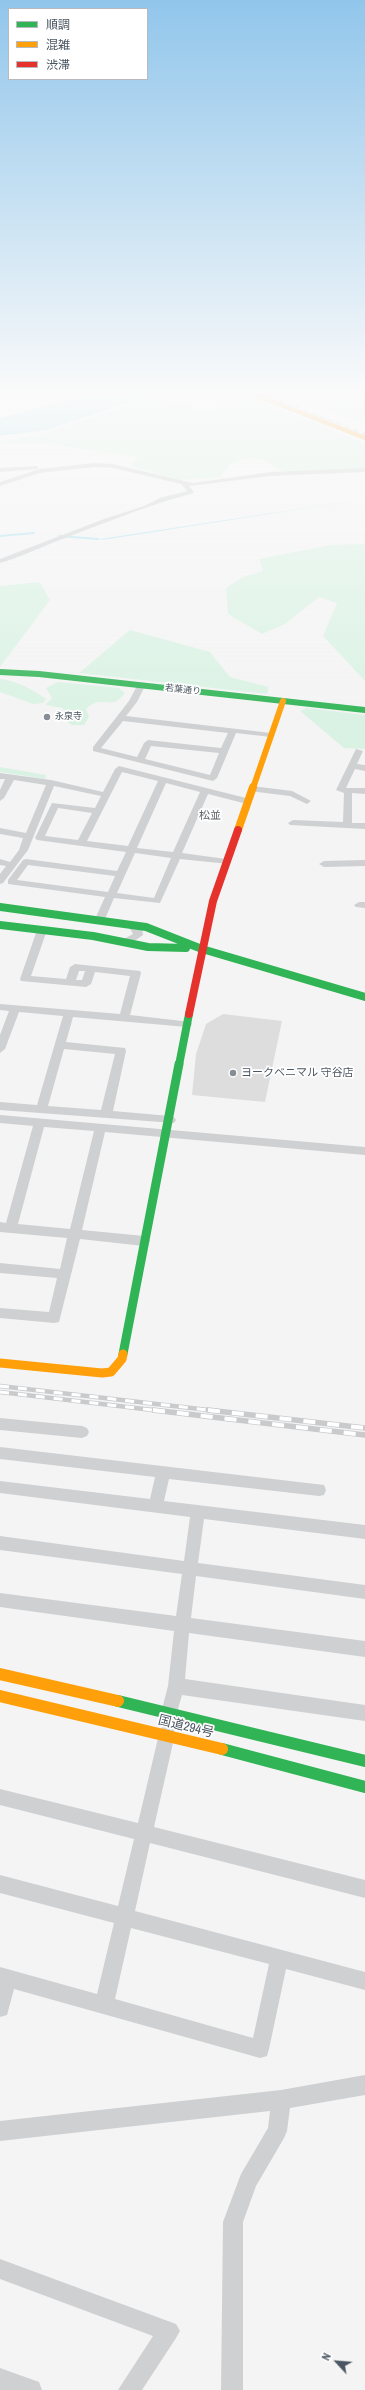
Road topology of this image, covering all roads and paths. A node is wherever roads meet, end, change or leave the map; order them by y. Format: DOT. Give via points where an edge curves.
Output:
graph roads {
  1 [pos="154,504"];
  2 [pos="0,561"];
  3 [pos="0,672"];
  4 [pos="141,686"];
  5 [pos="283,701"];
  6 [pos="365,710"];
  7 [pos="121,718"];
  8 [pos="233,730"];
  9 [pos="271,735"];
  10 [pos="224,751"];
  11 [pos="359,751"];
  12 [pos="140,760"];
  13 [pos="352,766"];
  14 [pos="365,768"];
  15 [pos="0,776"];
  16 [pos="10,777"];
  17 [pos="163,780"];
  18 [pos="51,783"];
  19 [pos="252,789"];
  20 [pos="205,790"];
  21 [pos="348,790"];
  22 [pos="365,791"];
  23 [pos="106,795"];
  24 [pos="0,798"];
  25 [pos="247,801"];
  26 [pos="307,801"];
  27 [pos="98,811"];
  28 [pos="293,823"];
  29 [pos="347,825"];
  30 [pos="365,826"];
  31 [pos="0,831"];
  32 [pos="28,836"];
  33 [pos="81,843"];
  34 [pos="130,850"];
  35 [pos="176,856"];
  36 [pos="0,862"];
  37 [pos="226,862"];
  38 [pos="365,863"];
  39 [pos="324,864"];
  40 [pos="12,865"];
  41 [pos="120,874"];
  42 [pos="0,880"];
  43 [pos="111,895"];
  44 [pos="0,907"];
  45 [pos="100,919"];
  46 [pos="0,924"];
  47 [pos="133,925"];
  48 [pos="42,930"];
  49 [pos="126,942"];
  50 [pos="202,949"];
  51 [pos="91,969"];
  52 [pos="70,983"];
  53 [pos="365,997"];
  54 [pos="0,1007"];
  55 [pos="14,1009"];
  56 [pos="69,1014"];
  57 [pos="124,1019"];
  58 [pos="187,1024"];
  59 [pos="62,1045"];
  60 [pos="0,1049"];
  61 [pos="0,1106"];
  62 [pos="41,1109"];
  63 [pos="106,1115"];
  64 [pos="0,1119"];
  65 [pos="170,1120"];
  66 [pos="40,1122"];
  67 [pos="100,1127"];
  68 [pos="167,1132"];
  69 [pos="365,1151"];
  70 [pos="5,1227"];
  71 [pos="74,1234"];
  72 [pos="144,1241"];
  73 [pos="0,1268"];
  74 [pos="64,1274"];
  75 [pos="0,1313"];
  76 [pos="0,1363"];
  77 [pos="0,1424"];
  78 [pos="82,1432"];
  79 [pos="0,1454"];
  80 [pos="163,1472"];
  81 [pos="0,1487"];
  82 [pos="318,1490"];
  83 [pos="156,1506"];
  84 [pos="198,1512"];
  85 [pos="365,1532"];
  86 [pos="0,1543"];
  87 [pos="190,1568"];
  88 [pos="365,1592"];
  89 [pos="0,1600"];
  90 [pos="182,1624"];
  91 [pos="365,1649"];
  92 [pos="0,1674"];
  93 [pos="176,1686"];
  94 [pos="0,1696"];
  95 [pos="169,1713"];
  96 [pos="365,1713"];
  97 [pos="167,1734"];
  98 [pos="365,1761"];
  99 [pos="365,1787"];
  100 [pos="0,1797"];
  101 [pos="143,1834"];
  102 [pos="0,1884"];
  103 [pos="365,1889"];
  104 [pos="124,1917"];
  105 [pos="278,1958"];
  106 [pos="4,1977"];
  107 [pos="365,1982"];
  108 [pos="104,2005"];
  109 [pos="0,2008"];
  110 [pos="365,2085"];
  111 [pos="281,2100"];
  112 [pos="0,2131"];
  113 [pos="0,2269"];
  114 [pos="0,2379"];
  115 [pos="31,2390"];
  116 [pos="129,2390"];
  117 [pos="232,2390"];
  1 -- 2 [label="street"];
  3 -- 4 [label="main road, 若葉通り"];
  4 -- 5 [label="main road, 若葉通り"];
  4 -- 7 [label="street"];
  5 -- 6 [label="main road, 若葉通り"];
  5 -- 9 [label="main road"];
  7 -- 8 [label="street"];
  7 -- 12 [label="street" via="96,749"];
  8 -- 9 [label="street"];
  8 -- 10 [label="street"];
  9 -- 19 [label="main road"];
  10 -- 12 [label="street" via="148,743"];
  10 -- 12 [label="street" via="212,778"];
  11 -- 13 [label="street"];
  13 -- 14 [label="street"];
  13 -- 21 [label="street" via="340,790"];
  15 -- 16 [label="street"];
  16 -- 18 [label="street"];
  16 -- 24 [label="street"];
  17 -- 20 [label="street"];
  17 -- 23 [label="street" via="119,770"];
  17 -- 34 [label="street"];
  18 -- 23 [label="street"];
  18 -- 32 [label="street"];
  19 -- 25 [label="main road"];
  19 -- 26 [label="street" via="292,794"];
  20 -- 25 [label="street"];
  20 -- 35 [label="street"];
  21 -- 22 [label="street"];
  21 -- 29 [label="street"];
  23 -- 27 [label="street"];
  25 -- 37 [label="main road"];
  27 -- 33 [label="street"];
  27 -- 33 [label="street" via="55,805 40,838"];
  28 -- 29 [label="street"];
  29 -- 30 [label="street"];
  31 -- 32 [label="street"];
  32 -- 40 [label="street" via="23,850"];
  33 -- 34 [label="street"];
  34 -- 35 [label="street"];
  34 -- 41 [label="street"];
  35 -- 37 [label="street"];
  35 -- 43 [label="street" via="157,901"];
  36 -- 40 [label="street"];
  37 -- 50 [label="main road" via="213,901"];
  38 -- 39 [label="street"];
  40 -- 42 [label="street"];
  41 -- 43 [label="street"];
  41 -- 43 [label="street" via="26,862 11,882"];
  43 -- 45 [label="street"];
  44 -- 45 [label="main road"];
  45 -- 47 [label="main road"];
  46 -- 48 [label="main road"];
  47 -- 49 [label="street" via="137,928 138,935"];
  47 -- 50 [label="main road" via="162,932"];
  48 -- 49 [label="main road"];
  48 -- 52 [label="street" via="25,979"];
  49 -- 50 [label="main road" via="148,947"];
  50 -- 53 [label="main road"];
  50 -- 58 [label="main road"];
  51 -- 52 [label="street" via="86,984"];
  51 -- 52 [label="street" via="75,967"];
  51 -- 57 [label="street" via="136,973"];
  54 -- 55 [label="street"];
  55 -- 56 [label="street"];
  55 -- 60 [label="street"];
  56 -- 57 [label="street"];
  56 -- 59 [label="street"];
  57 -- 58 [label="street"];
  58 -- 65 [label="main road"];
  59 -- 62 [label="street"];
  59 -- 63 [label="street" via="121,1051"];
  61 -- 62 [label="street"];
  62 -- 63 [label="street"];
  63 -- 65 [label="street"];
  64 -- 66 [label="street"];
  65 -- 68 [label="main road"];
  66 -- 67 [label="street"];
  66 -- 70 [label="street"];
  67 -- 68 [label="street"];
  67 -- 71 [label="street"];
  68 -- 69 [label="street"];
  68 -- 72 [label="main road"];
  70 -- 71 [label="street"];
  71 -- 72 [label="street"];
  71 -- 74 [label="street"];
  72 -- 76 [label="main road" via="122,1359 111,1372"];
  73 -- 74 [label="street"];
  74 -- 75 [label="street" via="54,1318"];
  77 -- 78 [label="street"];
  79 -- 80 [label="street"];
  80 -- 82 [label="street"];
  80 -- 83 [label="street"];
  81 -- 83 [label="street"];
  83 -- 84 [label="street"];
  84 -- 85 [label="street"];
  84 -- 87 [label="street"];
  86 -- 87 [label="street"];
  87 -- 88 [label="street"];
  87 -- 90 [label="street"];
  89 -- 90 [label="street"];
  90 -- 91 [label="street"];
  90 -- 93 [label="street"];
  92 -- 95 [label="main road, 国道294号"];
  93 -- 95 [label="street"];
  93 -- 96 [label="street"];
  94 -- 97 [label="main road, 国道294号"];
  95 -- 98 [label="main road, 国道294号"];
  97 -- 99 [label="main road, 国道294号"];
  97 -- 101 [label="street"];
  100 -- 101 [label="street"];
  101 -- 103 [label="street"];
  101 -- 104 [label="street"];
  102 -- 104 [label="street"];
  104 -- 105 [label="street"];
  104 -- 108 [label="street"];
  105 -- 107 [label="street"];
  105 -- 108 [label="street" via="260,2049"];
  106 -- 108 [label="street"];
  106 -- 109 [label="street"];
  110 -- 111 [label="street"];
  111 -- 112 [label="street"];
  111 -- 117 [label="street" via="276,2130 248,2181 233,2222"];
  113 -- 116 [label="street" via="170,2331"];
  114 -- 115 [label="street"];
}
